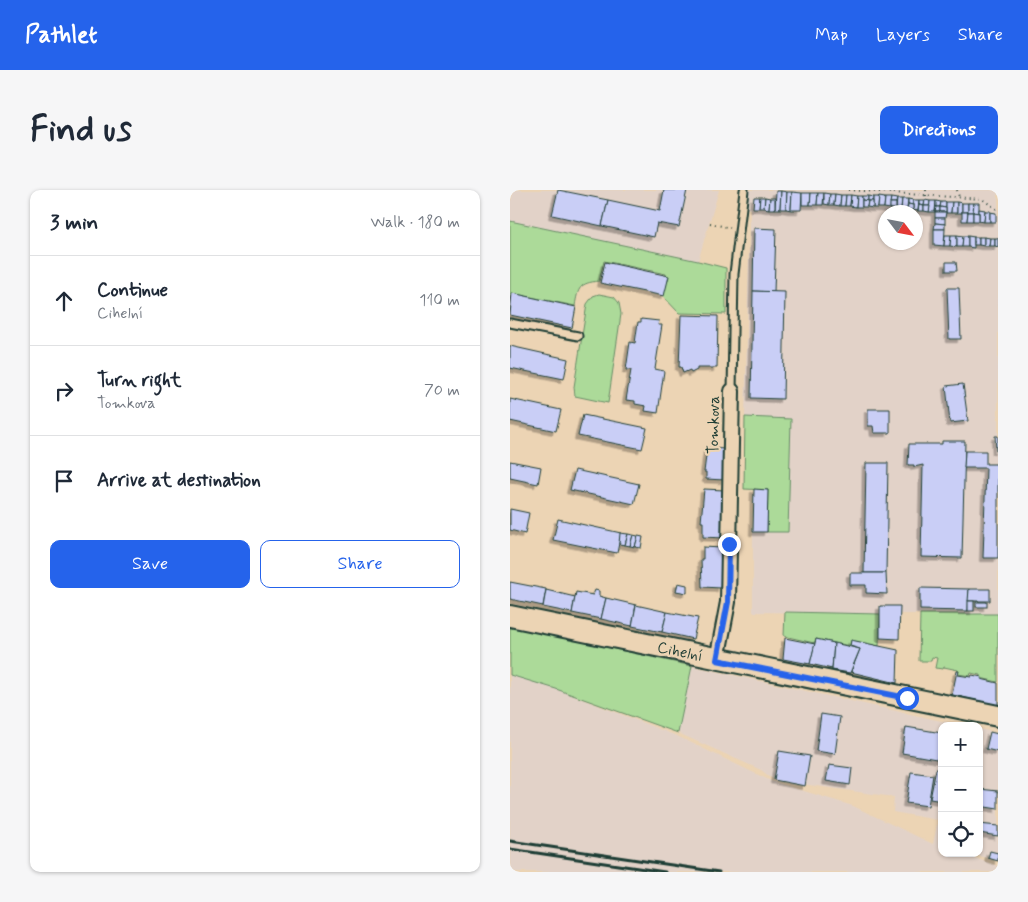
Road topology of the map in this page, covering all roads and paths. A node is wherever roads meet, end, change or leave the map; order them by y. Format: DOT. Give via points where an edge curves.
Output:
graph roads {
  1 [pos="744,190"];
  2 [pos="848,190"];
  3 [pos="852,190"];
  4 [pos="926,190"];
  5 [pos="957,190"];
  6 [pos="889,191"];
  7 [pos="926,196"];
  8 [pos="960,197"];
  9 [pos="998,210"];
  10 [pos="710,223"];
  11 [pos="738,230"];
  12 [pos="510,323"];
  13 [pos="578,336"];
  14 [pos="732,390"];
  15 [pos="510,616"];
  16 [pos="717,660"];
  17 [pos="998,716"];
  1 -- 11 [label="lane, Tomkova"];
  2 -- 3 [label="path"];
  3 -- 6 [label="path"];
  4 -- 7 [label="path"];
  5 -- 8 [label="path"];
  6 -- 7 [label="path"];
  7 -- 8 [label="path"];
  8 -- 9 [label="path" via="982,199"];
  10 -- 11 [label="path"];
  11 -- 14 [label="lane, Tomkova"];
  12 -- 13 [label="lane"];
  14 -- 16 [label="street, Tomkova" via="728,602"];
  15 -- 16 [label="street, Cihelní"];
  16 -- 17 [label="street, Cihelní"];
}
